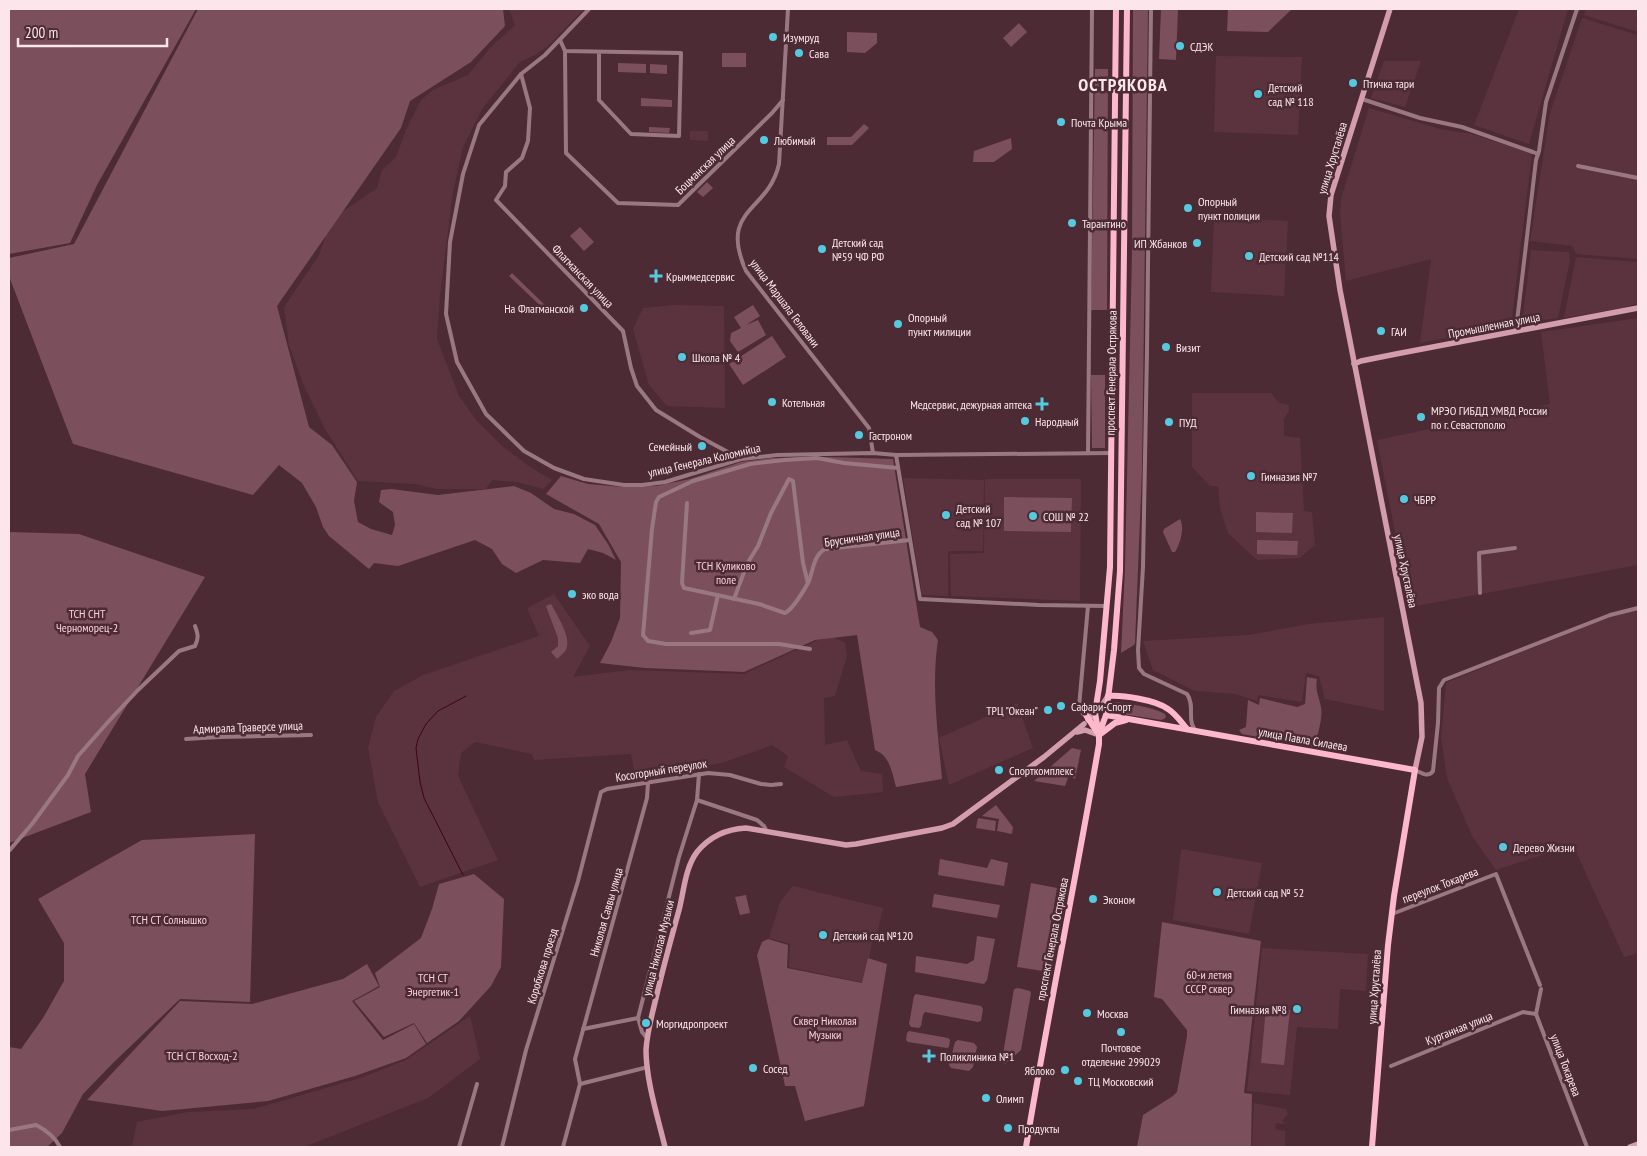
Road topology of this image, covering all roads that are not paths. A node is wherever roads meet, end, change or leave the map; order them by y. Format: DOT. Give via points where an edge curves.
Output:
graph roads {
  1 [pos="589,9"];
  2 [pos="788,9"];
  3 [pos="1092,9"];
  4 [pos="1116,9"];
  5 [pos="1127,9"];
  6 [pos="1151,9"];
  7 [pos="1390,9"];
  8 [pos="1577,9"];
  9 [pos="560,40"];
  10 [pos="565,51"];
  11 [pos="599,52"];
  12 [pos="521,74"];
  13 [pos="1362,99"];
  14 [pos="783,100"];
  15 [pos="1538,154"];
  16 [pos="1578,166"];
  17 [pos="1638,178"];
  18 [pos="1638,308"];
  19 [pos="1516,330"];
  20 [pos="1354,364"];
  21 [pos="873,453"];
  22 [pos="1088,453"];
  23 [pos="1112,454"];
  24 [pos="896,456"];
  25 [pos="742,459"];
  26 [pos="898,468"];
  27 [pos="687,503"];
  28 [pos="910,540"];
  29 [pos="1515,548"];
  30 [pos="808,583"];
  31 [pos="1480,593"];
  32 [pos="718,595"];
  33 [pos="734,599"];
  34 [pos="1088,606"];
  35 [pos="1106,606"];
  36 [pos="1638,608"];
  37 [pos="195,626"];
  38 [pos="691,633"];
  39 [pos="810,649"];
  40 [pos="1100,681"];
  41 [pos="1108,696"];
  42 [pos="1101,708"];
  43 [pos="1167,708"];
  44 [pos="1095,713"];
  45 [pos="1106,715"];
  46 [pos="1132,719"];
  47 [pos="1086,720"];
  48 [pos="1163,724"];
  49 [pos="1187,729"];
  50 [pos="1196,732"];
  51 [pos="311,735"];
  52 [pos="1099,735"];
  53 [pos="1068,738"];
  54 [pos="186,739"];
  55 [pos="1416,770"];
  56 [pos="699,774"];
  57 [pos="648,783"];
  58 [pos="781,784"];
  59 [pos="603,790"];
  60 [pos="697,800"];
  61 [pos="767,832"];
  62 [pos="9,851"];
  63 [pos="1392,914"];
  64 [pos="1536,1014"];
  65 [pos="638,1018"];
  66 [pos="583,1028"];
  67 [pos="647,1038"];
  68 [pos="1391,1066"];
  69 [pos="648,1067"];
  70 [pos="477,1084"];
  71 [pos="580,1084"];
  72 [pos="9,1130"];
  73 [pos="1638,1144"];
  74 [pos="60,1147"];
  75 [pos="459,1147"];
  76 [pos="502,1147"];
  77 [pos="562,1147"];
  78 [pos="664,1147"];
  79 [pos="1026,1147"];
  80 [pos="1372,1147"];
  81 [pos="1587,1147"];
  82 [pos="1630,1147"];
  1 -- 9 [label="street, улица Генерала Коломийца"];
  2 -- 14 [label="street, улица Маршала Геловани"];
  3 -- 22 [label="street"];
  4 -- 23 [label="main road, проспект Генерала Острякова"];
  5 -- 41 [label="main road, проспект Генерала Острякова" via="1120,571"];
  6 -- 50 [label="street" via="1143,568 1138,650 1144,674 1187,694"];
  7 -- 13 [label="main road, улица Хрусталёва"];
  8 -- 15 [label="street" via="1546,102"];
  9 -- 10 [label="street"];
  9 -- 12 [label="street, улица Генерала Коломийца"];
  10 -- 11 [label="street"];
  10 -- 14 [label="street, Боцманская улица" via="566,154 618,203 678,205"];
  11 -- 11 [label="street" via="681,53 679,136 631,134 599,100"];
  12 -- 25 [label="street, Флагманская улица" via="530,108 528,141 522,158 506,172 505,186 496,200 623,331 637,386 656,410"];
  12 -- 25 [label="street, улица Генерала Коломийца" via="479,125 463,174 450,242 446,314 457,362 486,414 524,452 584,479 642,485 665,482"];
  13 -- 15 [label="street" via="1420,118 1462,127"];
  13 -- 20 [label="main road, улица Хрусталёва" via="1330,195 1329,216"];
  14 -- 21 [label="street, улица Маршала Геловани" via="780,164 762,197 740,224 737,235 740,259 764,295 869,428"];
  15 -- 19 [label="street"];
  16 -- 17 [label="street"];
  18 -- 19 [label="main road, Промышленная улица"];
  19 -- 20 [label="main road, Промышленная улица"];
  20 -- 55 [label="main road, улица Хрусталёва" via="1421,703 1422,737"];
  21 -- 24 [label="street, улица Генерала Коломийца"];
  21 -- 25 [label="street, улица Генерала Коломийца"];
  22 -- 23 [label="street, улица Генерала Коломийца"];
  22 -- 24 [label="street, улица Генерала Коломийца"];
  23 -- 35 [label="main road, проспект Генерала Острякова"];
  24 -- 26 [label="street"];
  26 -- 28 [label="street"];
  26 -- 39 [label="street" via="817,458 750,464 693,481 657,499 643,635 648,641 666,644 779,644"];
  27 -- 32 [label="street" via="683,586"];
  28 -- 30 [label="street, Брусничная улица" via="825,549 816,558"];
  28 -- 34 [label="street" via="920,599"];
  29 -- 31 [label="street" via="1479,553"];
  30 -- 33 [label="street, Брусничная улица" via="786,612"];
  30 -- 33 [label="street" via="793,481 789,479"];
  32 -- 33 [label="street"];
  32 -- 38 [label="street" via="710,630"];
  34 -- 35 [label="street"];
  34 -- 47 [label="street" via="1079,707"];
  35 -- 40 [label="main road, проспект Генерала Острякова"];
  36 -- 55 [label="street" via="1610,614 1444,680 1439,688 1433,771 1426,775"];
  37 -- 62 [label="street" via="198,634 195,646 179,651 108,722 78,756 32,824"];
  40 -- 42 [label="main road"];
  40 -- 44 [label="main road, проспект Генерала Острякова"];
  41 -- 42 [label="main road"];
  41 -- 43 [label="main road"];
  41 -- 45 [label="main road, проспект Генерала Острякова"];
  42 -- 44 [label="main road"];
  42 -- 45 [label="main road"];
  43 -- 48 [label="main road" via="1169,717"];
  43 -- 49 [label="main road, улица Павла Силаева"];
  44 -- 47 [label="main road"];
  44 -- 52 [label="main road, проспект Генерала Острякова"];
  45 -- 46 [label="main road, улица Павла Силаева"];
  45 -- 52 [label="main road, проспект Генерала Острякова"];
  46 -- 48 [label="main road, улица Павла Силаева"];
  46 -- 52 [label="main road" via="1115,723"];
  47 -- 52 [label="main road"];
  47 -- 53 [label="main road"];
  48 -- 49 [label="main road, улица Павла Силаева"];
  49 -- 50 [label="main road, улица Павла Силаева"];
  50 -- 55 [label="main road, улица Павла Силаева"];
  51 -- 54 [label="street, Адмирала Траверсе улица"];
  52 -- 53 [label="main road" via="1081,731"];
  52 -- 79 [label="main road, проспект Генерала Острякова"];
  53 -- 61 [label="main road" via="961,819 942,828 846,845"];
  55 -- 63 [label="main road, улица Хрусталёва"];
  56 -- 57 [label="street, Косогорный переулок"];
  56 -- 58 [label="street, Косогорный переулок" via="717,772 761,784"];
  56 -- 60 [label="street"];
  57 -- 59 [label="street, Косогорный переулок"];
  57 -- 66 [label="street, Николая Саввы улица" via="644,808"];
  59 -- 76 [label="street, Коробкова проезд" via="526,1050"];
  60 -- 61 [label="street" via="757,820"];
  60 -- 65 [label="street"];
  61 -- 67 [label="main road, улица Николая Музыки" via="746,828 714,836 691,863"];
  63 -- 64 [label="street, переулок Токарева" via="1496,874 1541,987"];
  63 -- 80 [label="main road, улица Хрусталёва"];
  64 -- 68 [label="street, Курганная улица" via="1524,1012"];
  64 -- 81 [label="street, улица Токарева"];
  65 -- 66 [label="street"];
  65 -- 67 [label="street"];
  66 -- 71 [label="street, Николая Саввы улица" via="575,1059"];
  67 -- 69 [label="main road, улица Николая Музыки"];
  69 -- 71 [label="street"];
  69 -- 78 [label="main road, улица Николая Музыки"];
  70 -- 75 [label="street"];
  71 -- 77 [label="street"];
  72 -- 74 [label="street" via="36,1125"];
  73 -- 82 [label="main road"];
}
